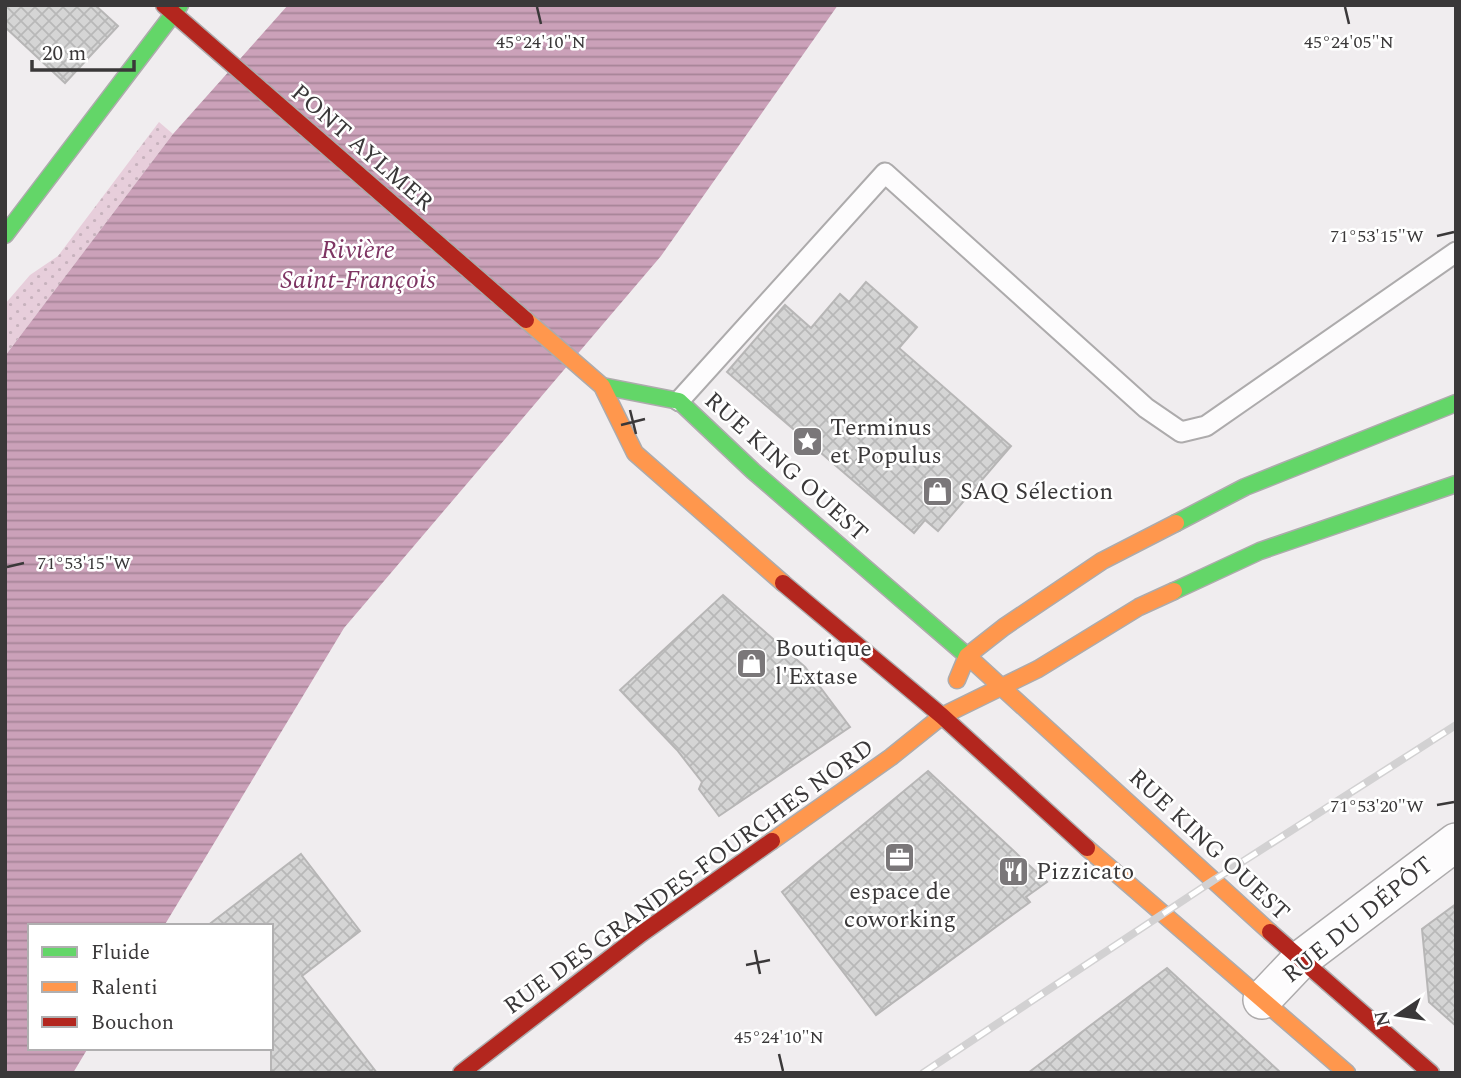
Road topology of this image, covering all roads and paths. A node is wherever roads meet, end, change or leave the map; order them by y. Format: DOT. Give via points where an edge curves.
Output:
graph roads {
  1 [pos="173,8"];
  2 [pos="5,235"];
  3 [pos="1456,252"];
  4 [pos="602,386"];
  5 [pos="679,401"];
  6 [pos="1456,403"];
  7 [pos="1456,484"];
  8 [pos="967,656"];
  9 [pos="1002,688"];
  10 [pos="942,716"];
  11 [pos="1456,842"];
  12 [pos="1300,960"];
  13 [pos="1262,1000"];
  14 [pos="461,1073"];
  15 [pos="1347,1073"];
  16 [pos="1431,1073"];
  1 -- 2 [label="main road"];
  1 -- 4 [label="main road, PONT AYLMER" via="219,55"];
  3 -- 5 [label="lane" via="1206,426 1181,432 1146,408 885,173"];
  4 -- 5 [label="main road, RUE KING OUEST"];
  4 -- 10 [label="main road" via="635,453"];
  5 -- 8 [label="main road, RUE KING OUEST"];
  6 -- 8 [label="main road" via="1245,487 1183,517 1102,561"];
  7 -- 9 [label="main road" via="1260,551 1139,607"];
  8 -- 9 [label="main road, RUE KING OUEST"];
  8 -- 10 [label="main road"];
  9 -- 10 [label="main road"];
  9 -- 12 [label="main road, RUE KING OUEST"];
  10 -- 13 [label="main road"];
  10 -- 14 [label="main road, RUE DES GRANDES-FOURCHES NORD" via="651,927"];
  11 -- 12 [label="street, RUE DU DÉPÔT"];
  12 -- 13 [label="street, RUE DU DÉPÔT"];
  12 -- 16 [label="main road, RUE KING OUEST"];
  13 -- 15 [label="main road"];
}
